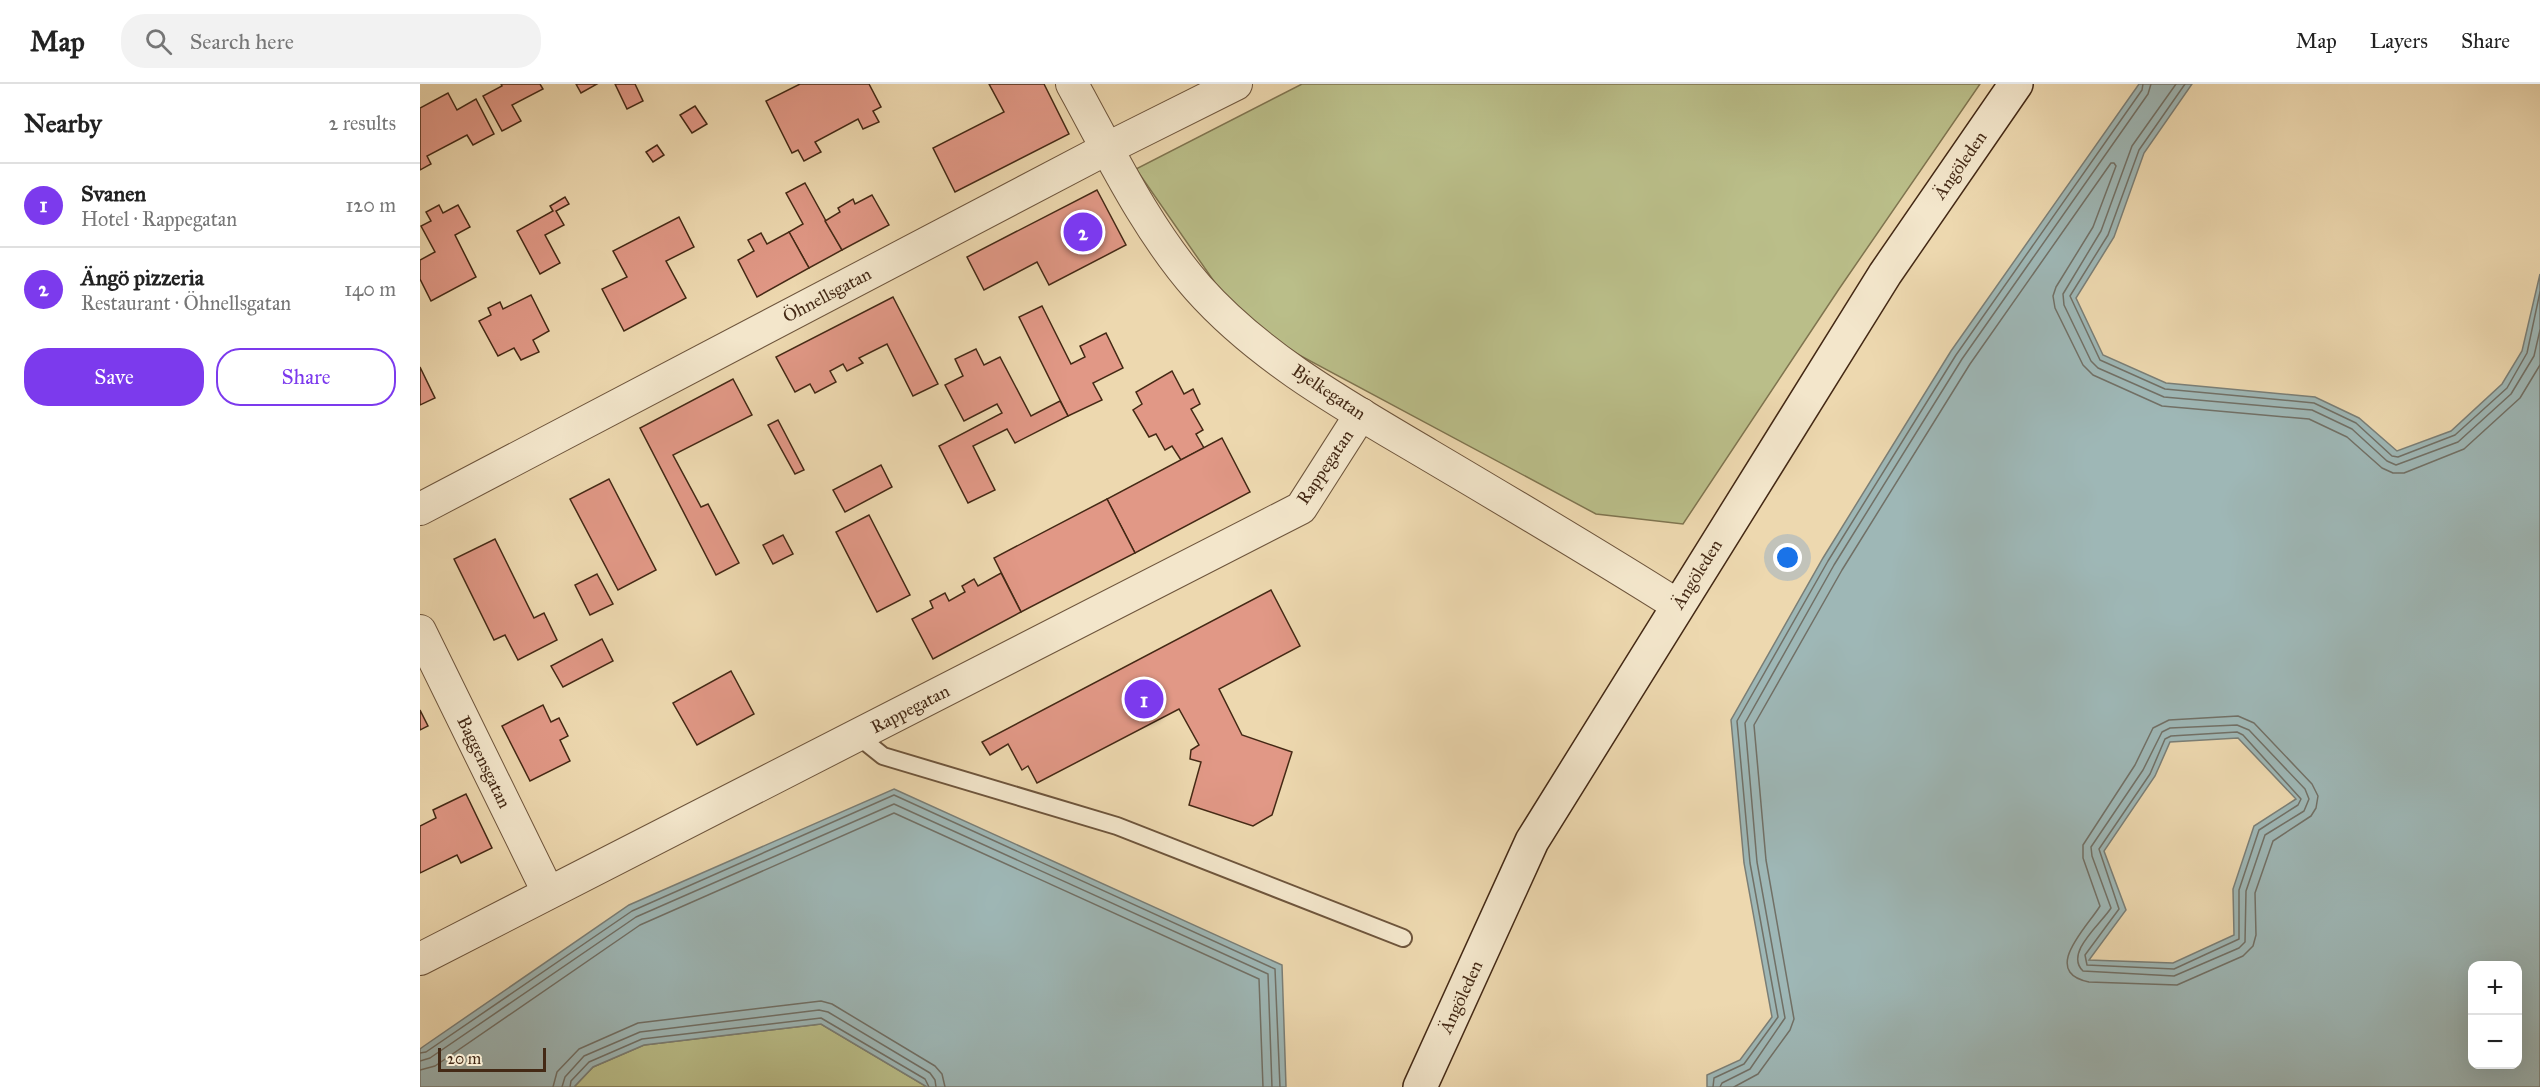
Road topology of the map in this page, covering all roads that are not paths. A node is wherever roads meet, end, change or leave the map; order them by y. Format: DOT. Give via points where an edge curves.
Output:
graph roads {
  1 [pos="1072,84"];
  2 [pos="1236,84"];
  3 [pos="2016,84"];
  4 [pos="1108,148"];
  5 [pos="1361,414"];
  6 [pos="420,509"];
  7 [pos="1677,605"];
  8 [pos="420,631"];
  9 [pos="858,736"];
  10 [pos="548,892"];
  11 [pos="1403,938"];
  12 [pos="420,959"];
  13 [pos="1420,1087"];
  1 -- 4 [label="street, Bjelkegatan"];
  2 -- 4 [label="street, Öhnellsgatan"];
  3 -- 7 [label="main road, Ängöleden" via="1885,274"];
  4 -- 5 [label="street, Bjelkegatan" via="1159,236 1198,287 1245,336"];
  4 -- 6 [label="street, Öhnellsgatan"];
  5 -- 7 [label="street, Bjelkegatan"];
  5 -- 9 [label="street, Rappegatan" via="1300,508"];
  7 -- 13 [label="main road, Ängöleden" via="1532,841"];
  8 -- 10 [label="street, Baggensgatan"];
  9 -- 10 [label="street, Rappegatan"];
  9 -- 11 [label="lane" via="883,756 1117,826"];
  10 -- 12 [label="street, Rappegatan"];
}
